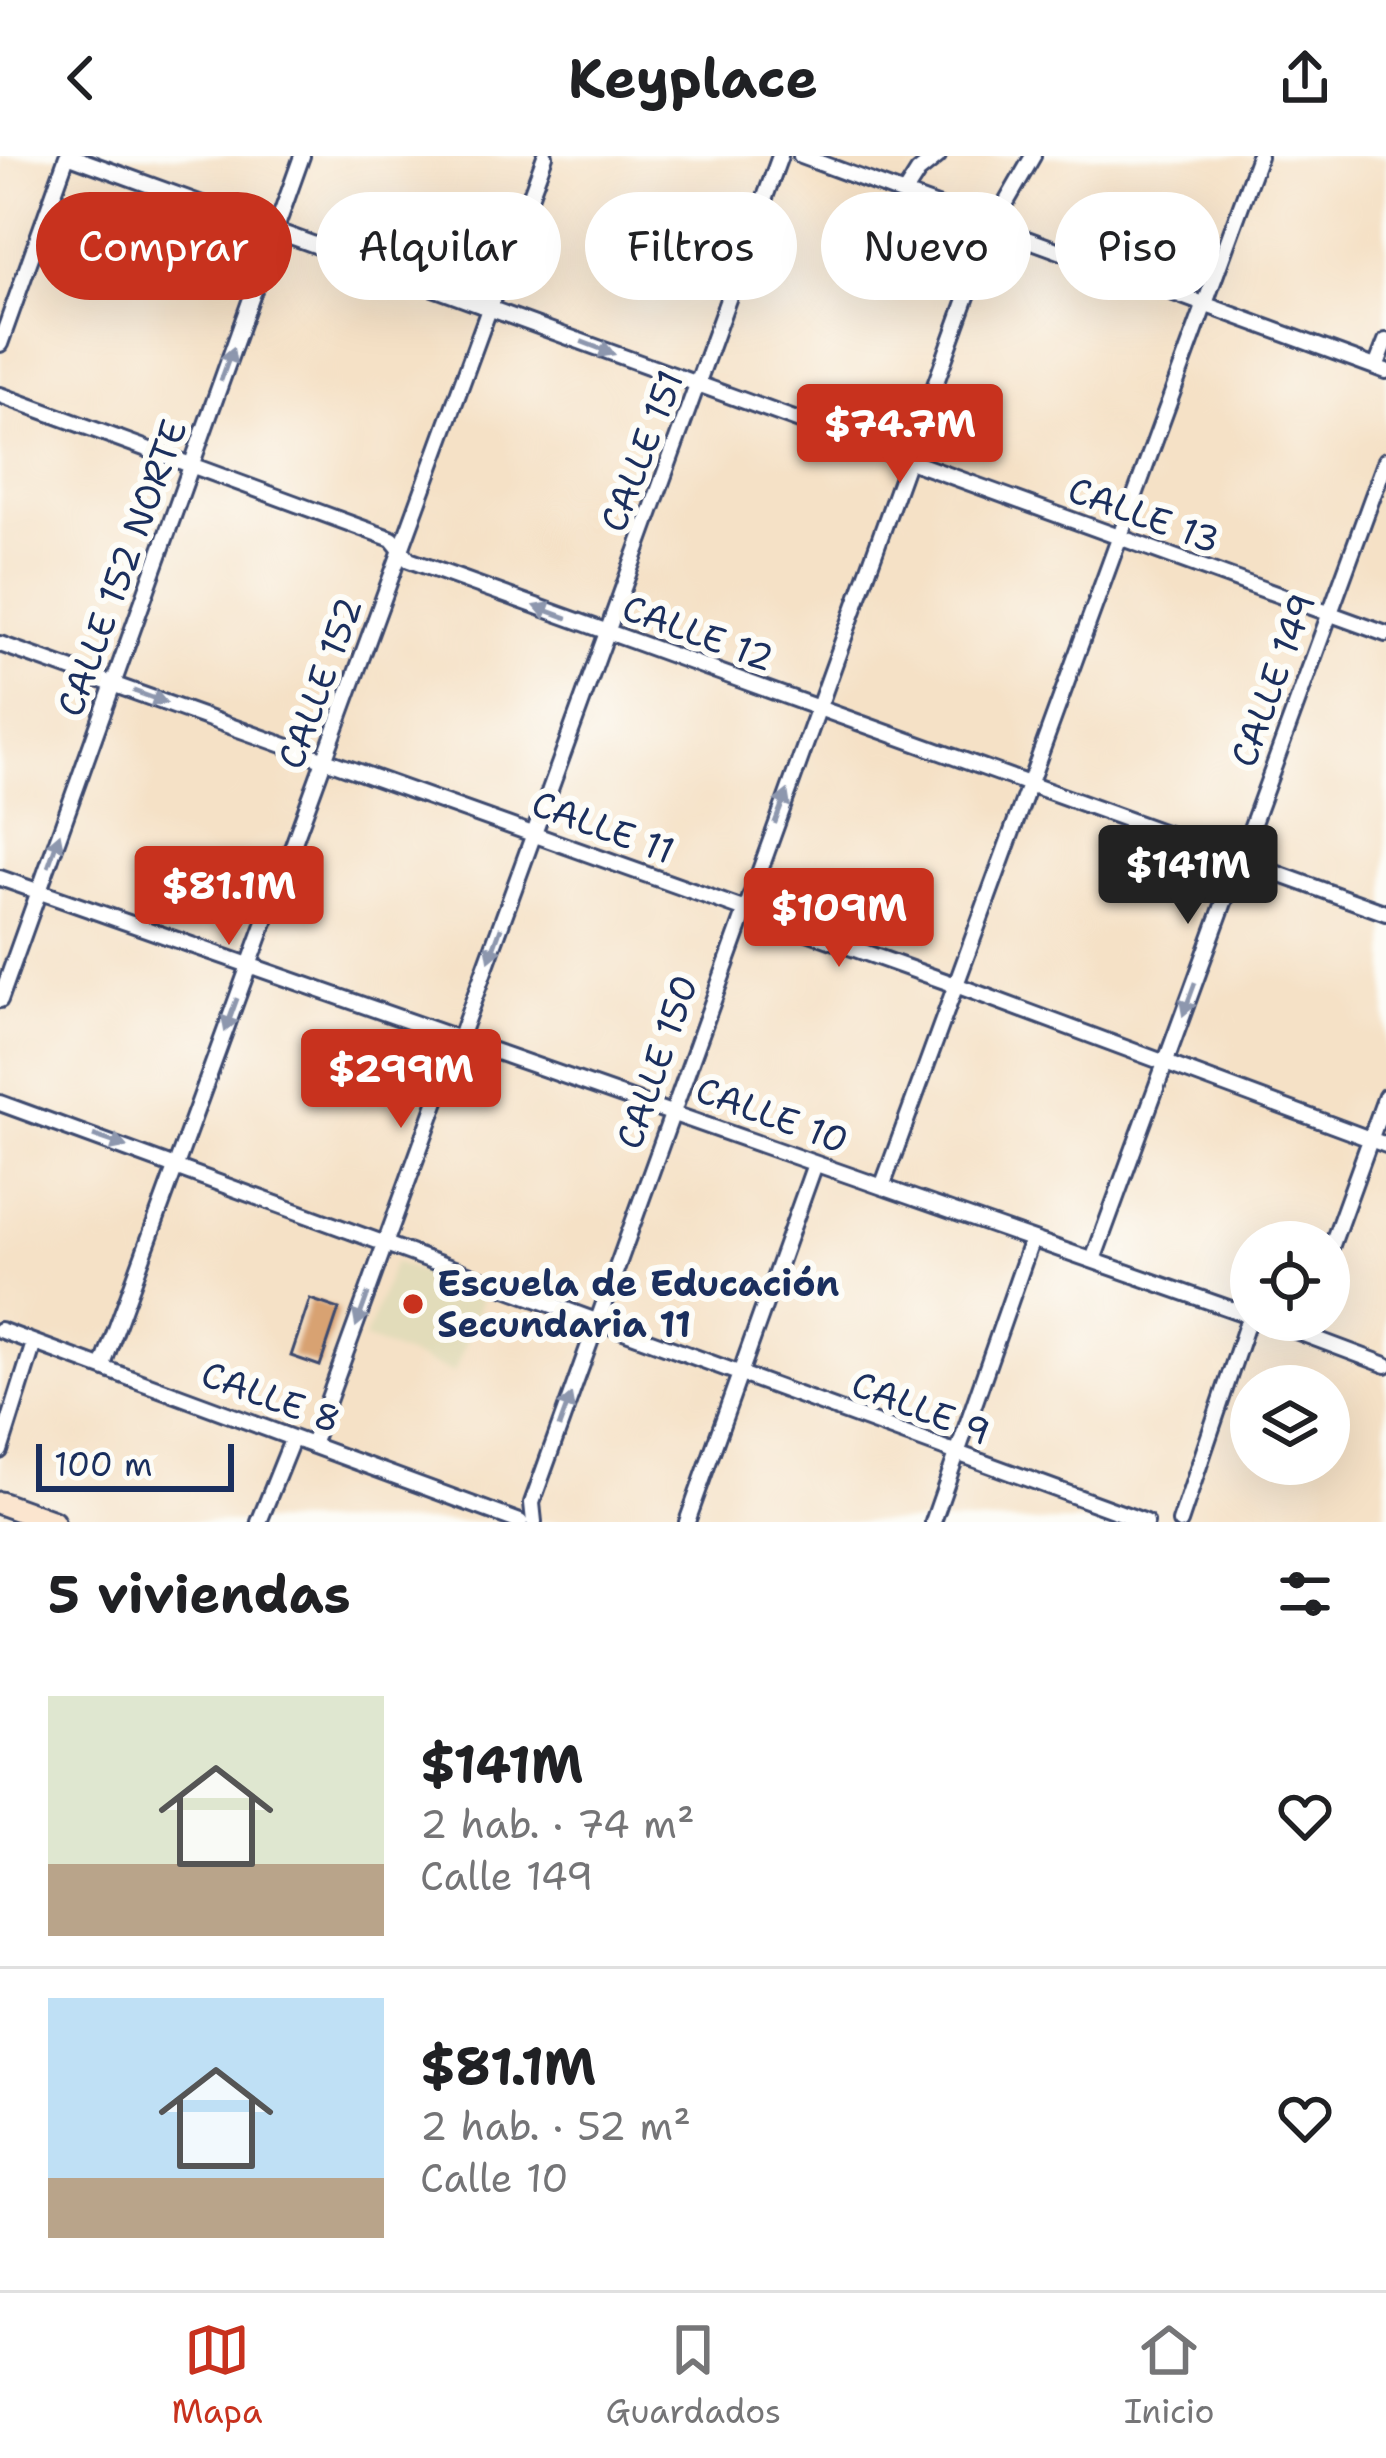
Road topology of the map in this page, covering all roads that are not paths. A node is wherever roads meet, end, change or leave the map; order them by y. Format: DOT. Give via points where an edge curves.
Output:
graph roads {
  1 [pos="69,156"];
  2 [pos="302,156"];
  3 [pos="545,156"];
  4 [pos="780,156"];
  5 [pos="801,156"];
  6 [pos="938,156"];
  7 [pos="1034,156"];
  8 [pos="1259,156"];
  9 [pos="170,192"];
  10 [pos="290,192"];
  11 [pos="899,192"];
  12 [pos="905,192"];
  13 [pos="1013,192"];
  14 [pos="292,235"];
  15 [pos="1031,241"];
  16 [pos="251,300"];
  17 [pos="966,300"];
  18 [pos="1203,304"];
  19 [pos="489,307"];
  20 [pos="1386,340"];
  21 [pos="0,344"];
  22 [pos="1381,369"];
  23 [pos="700,387"];
  24 [pos="0,395"];
  25 [pos="1386,460"];
  26 [pos="191,462"];
  27 [pos="907,462"];
  28 [pos="1118,539"];
  29 [pos="400,550"];
  30 [pos="1330,613"];
  31 [pos="604,631"];
  32 [pos="1386,634"];
  33 [pos="0,644"];
  34 [pos="112,683"];
  35 [pos="819,707"];
  36 [pos="324,760"];
  37 [pos="1029,782"];
  38 [pos="536,834"];
  39 [pos="1239,859"];
  40 [pos="0,878"];
  41 [pos="40,893"];
  42 [pos="742,910"];
  43 [pos="1386,913"];
  44 [pos="250,962"];
  45 [pos="953,984"];
  46 [pos="0,1000"];
  47 [pos="462,1035"];
  48 [pos="1166,1063"];
  49 [pos="1386,1096"];
  50 [pos="0,1102"];
  51 [pos="671,1110"];
  52 [pos="1370,1139"];
  53 [pos="1386,1145"];
  54 [pos="176,1164"];
  55 [pos="815,1164"];
  56 [pos="882,1187"];
  57 [pos="1340,1221"];
  58 [pos="1031,1242"];
  59 [pos="386,1244"];
  60 [pos="1093,1259"];
  61 [pos="1230,1308"];
  62 [pos="598,1318"];
  63 [pos="0,1330"];
  64 [pos="1242,1341"];
  65 [pos="1336,1341"];
  66 [pos="34,1342"];
  67 [pos="103,1365"];
  68 [pos="1386,1365"];
  69 [pos="741,1372"];
  70 [pos="292,1440"];
  71 [pos="312,1444"];
  72 [pos="0,1451"];
  73 [pos="958,1454"];
  74 [pos="0,1503"];
  75 [pos="53,1522"];
  76 [pos="260,1522"];
  77 [pos="520,1522"];
  78 [pos="534,1522"];
  79 [pos="687,1522"];
  80 [pos="934,1522"];
  81 [pos="1146,1522"];
  82 [pos="1180,1522"];
  1 -- 9 [label="street, CALLE 13"];
  1 -- 21 [label="street"];
  2 -- 10 [label="street, CALLE 152 NORTE"];
  3 -- 19 [label="street, CALLE 152"];
  4 -- 23 [label="street, CALLE 151"];
  5 -- 11 [label="street"];
  6 -- 12 [label="street"];
  7 -- 13 [label="street, CALLE 150"];
  8 -- 18 [label="street"];
  14 -- 19 [label="street, CALLE 13"];
  15 -- 18 [label="street"];
  26 -- 16 [label="street, CALLE 152 NORTE, one-way"];
  17 -- 27 [label="street, CALLE 150"];
  18 -- 22 [label="street"];
  18 -- 28 [label="street"];
  19 -- 23 [label="street, CALLE 13, one-way"];
  19 -- 29 [label="street, CALLE 152"];
  20 -- 22 [label="street"];
  23 -- 27 [label="street, CALLE 13"];
  23 -- 31 [label="street, CALLE 151"];
  24 -- 26 [label="street, CALLE 12"];
  25 -- 30 [label="street, CALLE 149"];
  26 -- 29 [label="street, CALLE 12" via="392,539"];
  26 -- 34 [label="street, CALLE 152 NORTE"];
  27 -- 28 [label="street, CALLE 13"];
  27 -- 35 [label="street, CALLE 150"];
  28 -- 30 [label="street, CALLE 13"];
  28 -- 37 [label="street"];
  31 -- 29 [label="street, CALLE 12, one-way"];
  29 -- 36 [label="street, CALLE 152"];
  30 -- 32 [label="street, CALLE 13"];
  30 -- 39 [label="street, CALLE 149"];
  31 -- 35 [label="street, CALLE 12"];
  31 -- 38 [label="street, CALLE 151"];
  33 -- 34 [label="street, CALLE 11"];
  34 -- 36 [label="street, CALLE 11, one-way"];
  41 -- 34 [label="street, CALLE 152 NORTE, one-way"];
  35 -- 37 [label="street, CALLE 12"];
  42 -- 35 [label="street, CALLE 150, one-way"];
  36 -- 38 [label="street, CALLE 11"];
  36 -- 44 [label="street, CALLE 152"];
  37 -- 39 [label="street, CALLE 12"];
  37 -- 45 [label="street"];
  38 -- 42 [label="street, CALLE 11"];
  38 -- 47 [label="street, CALLE 151, one-way"];
  39 -- 43 [label="street, CALLE 12"];
  39 -- 48 [label="street, CALLE 149, one-way"];
  40 -- 41 [label="street, CALLE 10"];
  41 -- 44 [label="street, CALLE 10"];
  41 -- 46 [label="street, CALLE 152 NORTE"];
  42 -- 45 [label="street, CALLE 11"];
  42 -- 51 [label="street, CALLE 150"];
  44 -- 47 [label="street, CALLE 10"];
  44 -- 54 [label="street, CALLE 152, one-way"];
  45 -- 48 [label="street, CALLE 11"];
  45 -- 56 [label="street"];
  47 -- 51 [label="street, CALLE 10"];
  47 -- 59 [label="street, CALLE 151"];
  48 -- 52 [label="street, CALLE 11"];
  48 -- 60 [label="street, CALLE 149"];
  49 -- 52 [label="street"];
  50 -- 54 [label="street, CALLE 9, one-way"];
  51 -- 55 [label="street, CALLE 10"];
  51 -- 62 [label="street, CALLE 150"];
  52 -- 53 [label="street, CALLE 11"];
  52 -- 57 [label="street"];
  54 -- 59 [label="street, CALLE 9"];
  54 -- 67 [label="street, CALLE 152"];
  55 -- 56 [label="street, CALLE 10"];
  55 -- 69 [label="street"];
  56 -- 58 [label="street, CALLE 10"];
  58 -- 60 [label="street, CALLE 10"];
  58 -- 73 [label="street"];
  59 -- 62 [label="street, CALLE 9"];
  59 -- 71 [label="street, CALLE 151, one-way"];
  60 -- 61 [label="street, CALLE 10"];
  62 -- 69 [label="street, CALLE 9"];
  78 -- 62 [label="street, CALLE 150, one-way" via="532,1503"];
  63 -- 66 [label="street, CALLE 8"];
  64 -- 82 [label="street"];
  65 -- 68 [label="street"];
  66 -- 67 [label="street, CALLE 8"];
  66 -- 72 [label="street"];
  67 -- 70 [label="street, CALLE 8"];
  69 -- 73 [label="street, CALLE 9"];
  69 -- 79 [label="street"];
  70 -- 71 [label="street, CALLE 8"];
  70 -- 76 [label="street"];
  71 -- 77 [label="street, CALLE 8"];
  73 -- 80 [label="street"];
  73 -- 81 [label="street, CALLE 9"];
  74 -- 75 [label="main road"];
}
